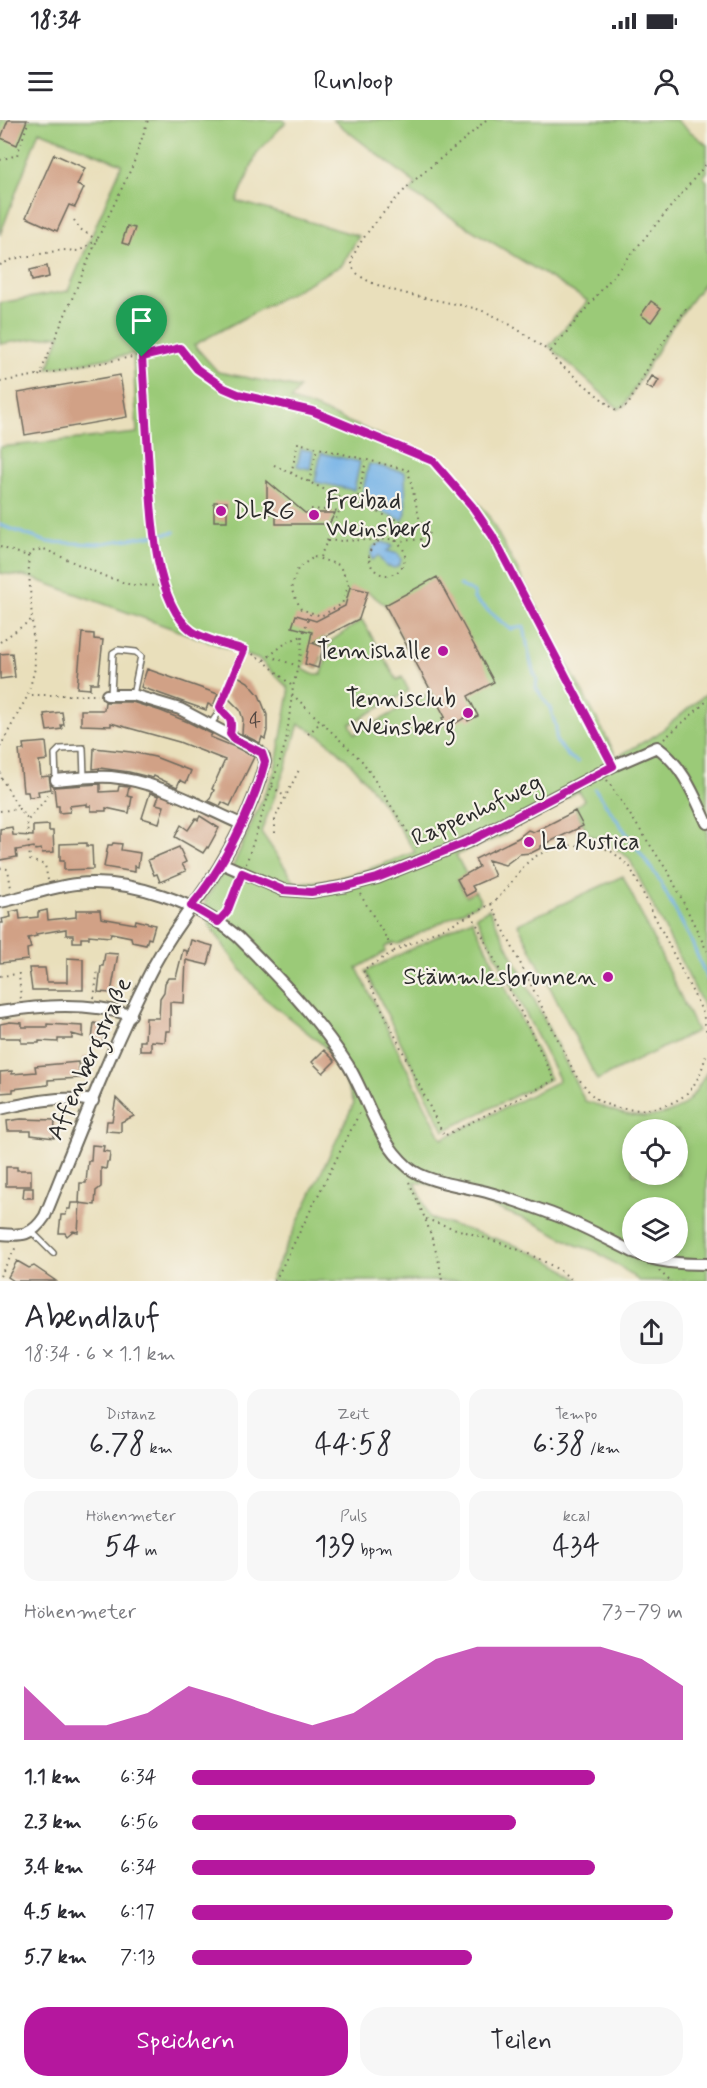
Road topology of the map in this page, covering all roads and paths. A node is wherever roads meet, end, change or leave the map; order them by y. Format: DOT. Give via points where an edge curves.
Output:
graph roads {
  1 [pos="29,120"];
  2 [pos="148,120"];
  3 [pos="484,121"];
  4 [pos="0,160"];
  5 [pos="707,162"];
  6 [pos="74,220"];
  7 [pos="97,240"];
  8 [pos="0,265"];
  9 [pos="686,309"];
  10 [pos="550,352"];
  11 [pos="142,357"];
  12 [pos="39,376"];
  13 [pos="0,382"];
  14 [pos="317,448"];
  15 [pos="366,459"];
  16 [pos="274,465"];
  17 [pos="291,474"];
  18 [pos="309,482"];
  19 [pos="344,499"];
  20 [pos="311,509"];
  21 [pos="339,512"];
  22 [pos="422,530"];
  23 [pos="327,540"];
  24 [pos="380,540"];
  25 [pos="396,541"];
  26 [pos="0,547"];
  27 [pos="28,556"];
  28 [pos="319,559"];
  29 [pos="165,586"];
  30 [pos="311,612"];
  31 [pos="31,620"];
  32 [pos="302,636"];
  33 [pos="0,642"];
  34 [pos="244,650"];
  35 [pos="269,656"];
  36 [pos="264,660"];
  37 [pos="298,666"];
  38 [pos="293,687"];
  39 [pos="109,694"];
  40 [pos="292,694"];
  41 [pos="28,695"];
  42 [pos="133,695"];
  43 [pos="707,701"];
  44 [pos="221,711"];
  45 [pos="321,722"];
  46 [pos="211,724"];
  47 [pos="230,734"];
  48 [pos="308,734"];
  49 [pos="1,742"];
  50 [pos="0,747"];
  51 [pos="657,747"];
  52 [pos="613,766"];
  53 [pos="299,770"];
  54 [pos="0,772"];
  55 [pos="602,773"];
  56 [pos="84,777"];
  57 [pos="56,780"];
  58 [pos="272,786"];
  59 [pos="285,797"];
  60 [pos="19,809"];
  61 [pos="0,811"];
  62 [pos="28,820"];
  63 [pos="707,823"];
  64 [pos="241,824"];
  65 [pos="274,833"];
  66 [pos="424,858"];
  67 [pos="221,863"];
  68 [pos="0,868"];
  69 [pos="242,873"];
  70 [pos="354,884"];
  71 [pos="50,888"];
  72 [pos="5,900"];
  73 [pos="491,904"];
  74 [pos="191,906"];
  75 [pos="471,913"];
  76 [pos="218,922"];
  77 [pos="394,951"];
  78 [pos="707,951"];
  79 [pos="98,969"];
  80 [pos="0,976"];
  81 [pos="93,1007"];
  82 [pos="22,1008"];
  83 [pos="0,1011"];
  84 [pos="131,1014"];
  85 [pos="707,1035"];
  86 [pos="707,1051"];
  87 [pos="93,1101"];
  88 [pos="365,1102"];
  89 [pos="0,1109"];
  90 [pos="408,1167"];
  91 [pos="426,1220"];
  92 [pos="27,1233"];
  93 [pos="0,1234"];
  94 [pos="622,1246"];
  95 [pos="53,1253"];
  96 [pos="688,1262"];
  97 [pos="707,1264"];
  98 [pos="0,1276"];
  99 [pos="275,1281"];
  100 [pos="442,1281"];
  101 [pos="574,1281"];
  1 -- 4 [label="path" via="17,155"];
  2 -- 7 [label="path" via="133,165"];
  3 -- 10 [label="path" via="391,205 355,249 351,263 359,277 379,287 481,310"];
  5 -- 10 [label="path"];
  6 -- 7 [label="path"];
  7 -- 8 [label="path" via="79,251 62,250"];
  7 -- 12 [label="path"];
  9 -- 10 [label="path" via="657,351 628,405 615,411"];
  11 -- 12 [label="path"];
  11 -- 29 [label="path" via="152,528"];
  11 -- 52 [label="path" via="180,348 197,369 224,388 312,411 433,461 492,535"];
  12 -- 13 [label="path"];
  14 -- 15 [label="path"];
  14 -- 17 [label="path" via="298,443"];
  14 -- 18 [label="path"];
  15 -- 19 [label="path" via="358,497"];
  15 -- 22 [label="path" via="408,470"];
  16 -- 17 [label="path"];
  17 -- 18 [label="path"];
  18 -- 19 [label="path"];
  19 -- 21 [label="path"];
  19 -- 22 [label="path"];
  20 -- 21 [label="path"];
  21 -- 23 [label="path"];
  22 -- 25 [label="path" via="429,532 427,540"];
  23 -- 24 [label="path"];
  23 -- 28 [label="path"];
  24 -- 25 [label="path"];
  24 -- 25 [label="path" via="370,552 370,562 376,571 386,575 395,573 404,563 403,549"];
  26 -- 27 [label="path"];
  27 -- 29 [label="path" via="44,549 131,585"];
  27 -- 31 [label="path"];
  28 -- 30 [label="path" via="314,557 298,568 291,589 301,609"];
  28 -- 30 [label="path" via="339,565 349,584 342,604 321,616"];
  29 -- 34 [label="path" via="174,607 192,630"];
  30 -- 32 [label="path"];
  31 -- 33 [label="path"];
  31 -- 41 [label="path" via="35,668"];
  32 -- 35 [label="path"];
  32 -- 37 [label="path"];
  34 -- 36 [label="path"];
  34 -- 44 [label="path" via="221,701"];
  35 -- 36 [label="path"];
  35 -- 37 [label="path"];
  36 -- 38 [label="path"];
  37 -- 38 [label="path"];
  38 -- 40 [label="path"];
  39 -- 41 [label="path"];
  39 -- 42 [label="street"];
  39 -- 42 [label="lane" via="113,653 118,650 141,656"];
  40 -- 45 [label="path"];
  40 -- 58 [label="path" via="285,742"];
  41 -- 49 [label="path"];
  42 -- 46 [label="street" via="180,709"];
  43 -- 51 [label="path"];
  44 -- 46 [label="lane"];
  44 -- 47 [label="lane" via="231,721"];
  45 -- 48 [label="path"];
  45 -- 66 [label="path" via="363,762"];
  46 -- 47 [label="street"];
  47 -- 64 [label="street, Affenbergstraße" via="264,757"];
  49 -- 50 [label="path"];
  51 -- 52 [label="street, Rappenhofweg"];
  51 -- 63 [label="street" via="682,772"];
  52 -- 55 [label="street, Rappenhofweg"];
  53 -- 59 [label="path"];
  54 -- 60 [label="path"];
  55 -- 66 [label="street, Rappenhofweg" via="470,841"];
  55 -- 78 [label="path" via="670,875"];
  56 -- 57 [label="street"];
  56 -- 57 [label="lane" via="83,748 60,748 55,754"];
  56 -- 64 [label="street" via="114,777 159,788"];
  57 -- 62 [label="path" via="53,791"];
  58 -- 59 [label="path"];
  58 -- 69 [label="path"];
  59 -- 65 [label="path" via="275,818"];
  60 -- 61 [label="path"];
  60 -- 62 [label="path"];
  62 -- 71 [label="path" via="30,860 45,865"];
  64 -- 67 [label="street, Affenbergstraße"];
  66 -- 70 [label="street, Rappenhofweg"];
  67 -- 69 [label="street, Rappenhofweg"];
  67 -- 74 [label="street, Affenbergstraße"];
  68 -- 72 [label="path" via="8,869"];
  69 -- 70 [label="street, Rappenhofweg" via="283,890 311,892"];
  69 -- 76 [label="path" via="227,912"];
  70 -- 77 [label="path"];
  71 -- 72 [label="street"];
  71 -- 74 [label="street" via="97,883 132,888"];
  73 -- 75 [label="path"];
  73 -- 85 [label="path" via="530,861 551,849 578,845 612,852 630,867 703,1013"];
  73 -- 86 [label="path" via="576,1076 596,1098 616,1107 637,1110 663,1106 686,1094 702,1073"];
  74 -- 76 [label="street"];
  74 -- 84 [label="street, Affenbergstraße" via="173,932"];
  75 -- 77 [label="path"];
  75 -- 77 [label="path" via="555,1080 444,1136 363,969"];
  76 -- 88 [label="street" via="282,983 334,1046"];
  79 -- 81 [label="path"];
  80 -- 82 [label="path" via="19,974"];
  81 -- 82 [label="street"];
  81 -- 84 [label="street"];
  82 -- 83 [label="street"];
  84 -- 87 [label="street, Affenbergstraße"];
  87 -- 89 [label="street" via="57,1099"];
  87 -- 92 [label="street, Affenbergstraße" via="45,1216"];
  88 -- 90 [label="street" via="393,1151"];
  88 -- 99 [label="path"];
  90 -- 91 [label="path" via="407,1178"];
  90 -- 94 [label="street" via="421,1175 555,1215"];
  91 -- 100 [label="path"];
  91 -- 101 [label="path" via="549,1263"];
  92 -- 93 [label="street"];
  92 -- 95 [label="lane"];
  92 -- 98 [label="path"];
  96 -- 97 [label="street"];
}
